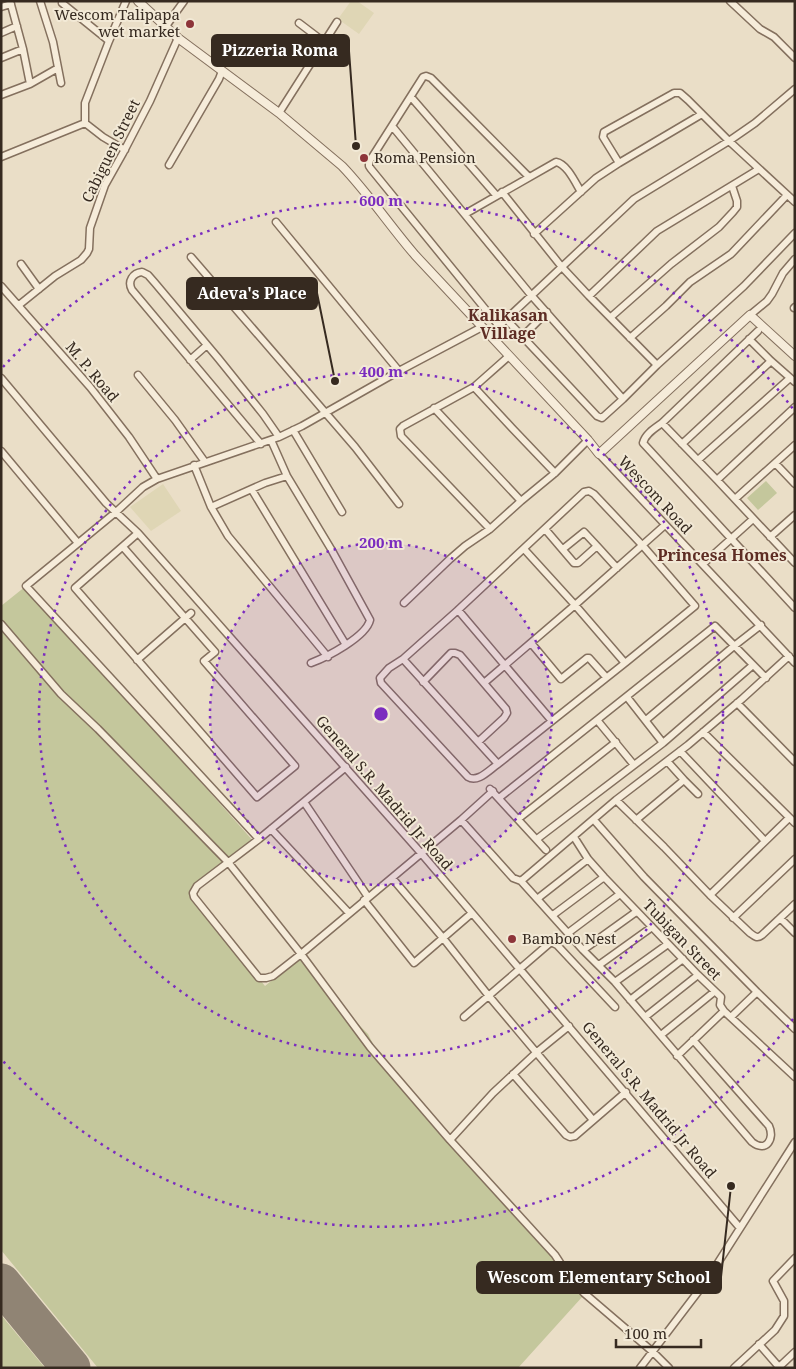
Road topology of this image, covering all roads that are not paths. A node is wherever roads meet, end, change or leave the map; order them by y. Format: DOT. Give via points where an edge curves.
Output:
graph roads {
  1 [pos="40,1"];
  2 [pos="126,1"];
  3 [pos="138,1"];
  4 [pos="184,1"];
  5 [pos="730,1"];
  6 [pos="10,2"];
  7 [pos="62,3"];
  8 [pos="1,8"];
  9 [pos="337,22"];
  10 [pos="299,23"];
  11 [pos="17,26"];
  12 [pos="166,26"];
  13 [pos="1,33"];
  14 [pos="178,38"];
  15 [pos="109,41"];
  16 [pos="324,42"];
  17 [pos="23,49"];
  18 [pos="1,58"];
  19 [pos="795,58"];
  20 [pos="58,68"];
  21 [pos="222,71"];
  22 [pos="61,83"];
  23 [pos="30,84"];
  24 [pos="795,89"];
  25 [pos="1,95"];
  26 [pos="411,97"];
  27 [pos="279,113"];
  28 [pos="702,114"];
  29 [pos="84,123"];
  30 [pos="392,126"];
  31 [pos="729,141"];
  32 [pos="125,150"];
  33 [pos="1,157"];
  34 [pos="618,163"];
  35 [pos="169,165"];
  36 [pos="759,169"];
  37 [pos="528,176"];
  38 [pos="732,186"];
  39 [pos="581,192"];
  40 [pos="499,194"];
  41 [pos="787,195"];
  42 [pos="795,202"];
  43 [pos="465,214"];
  44 [pos="276,222"];
  45 [pos="795,233"];
  46 [pos="534,234"];
  47 [pos="191,257"];
  48 [pos="795,259"];
  49 [pos="21,264"];
  50 [pos="561,266"];
  51 [pos="1,286"];
  52 [pos="39,289"];
  53 [pos="531,295"];
  54 [pos="589,296"];
  55 [pos="18,305"];
  56 [pos="548,312"];
  57 [pos="750,315"];
  58 [pos="611,317"];
  59 [pos="506,319"];
  60 [pos="499,326"];
  61 [pos="482,327"];
  62 [pos="758,331"];
  63 [pos="488,334"];
  64 [pos="522,337"];
  65 [pos="630,338"];
  66 [pos="749,339"];
  67 [pos="207,345"];
  68 [pos="509,356"];
  69 [pos="795,356"];
  70 [pos="190,360"];
  71 [pos="770,361"];
  72 [pos="657,365"];
  73 [pos="399,371"];
  74 [pos="138,375"];
  75 [pos="1,378"];
  76 [pos="793,380"];
  77 [pos="474,387"];
  78 [pos="623,399"];
  79 [pos="795,406"];
  80 [pos="434,408"];
  81 [pos="325,412"];
  82 [pos="662,423"];
  83 [pos="293,430"];
  84 [pos="279,437"];
  85 [pos="271,440"];
  86 [pos="588,440"];
  87 [pos="261,444"];
  88 [pos="682,444"];
  89 [pos="795,445"];
  90 [pos="1,451"];
  91 [pos="599,454"];
  92 [pos="698,460"];
  93 [pos="205,462"];
  94 [pos="775,463"];
  95 [pos="194,465"];
  96 [pos="554,473"];
  97 [pos="287,476"];
  98 [pos="157,479"];
  99 [pos="718,480"];
  100 [pos="794,481"];
  101 [pos="252,490"];
  102 [pos="735,499"];
  103 [pos="520,501"];
  104 [pos="399,504"];
  105 [pos="211,507"];
  106 [pos="116,512"];
  107 [pos="342,512"];
  108 [pos="795,515"];
  109 [pos="753,519"];
  110 [pos="665,525"];
  111 [pos="490,529"];
  112 [pos="545,529"];
  113 [pos="138,533"];
  114 [pos="770,537"];
  115 [pos="730,539"];
  116 [pos="78,543"];
  117 [pos="597,546"];
  118 [pos="643,546"];
  119 [pos="123,547"];
  120 [pos="524,549"];
  121 [pos="563,549"];
  122 [pos="795,550"];
  123 [pos="788,556"];
  124 [pos="795,563"];
  125 [pos="703,564"];
  126 [pos="617,568"];
  127 [pos="404,603"];
  128 [pos="575,605"];
  129 [pos="795,608"];
  130 [pos="458,610"];
  131 [pos="191,613"];
  132 [pos="186,618"];
  133 [pos="1,624"];
  134 [pos="761,625"];
  135 [pos="531,643"];
  136 [pos="346,645"];
  137 [pos="734,646"];
  138 [pos="328,656"];
  139 [pos="789,656"];
  140 [pos="403,659"];
  141 [pos="137,660"];
  142 [pos="311,663"];
  143 [pos="624,663"];
  144 [pos="795,663"];
  145 [pos="505,665"];
  146 [pos="753,666"];
  147 [pos="606,677"];
  148 [pos="766,678"];
  149 [pos="423,682"];
  150 [pos="484,683"];
  151 [pos="627,697"];
  152 [pos="737,703"];
  153 [pos="597,720"];
  154 [pos="646,720"];
  155 [pos="552,721"];
  156 [pos="703,732"];
  157 [pos="478,742"];
  158 [pos="616,742"];
  159 [pos="664,743"];
  160 [pos="680,750"];
  161 [pos="667,762"];
  162 [pos="795,762"];
  163 [pos="498,764"];
  164 [pos="634,765"];
  165 [pos="346,767"];
  166 [pos="684,780"];
  167 [pos="698,794"];
  168 [pos="499,798"];
  169 [pos="616,800"];
  170 [pos="304,802"];
  171 [pos="789,818"];
  172 [pos="518,819"];
  173 [pos="461,820"];
  174 [pos="594,820"];
  175 [pos="636,820"];
  176 [pos="795,823"];
  177 [pos="271,828"];
  178 [pos="574,837"];
  179 [pos="259,839"];
  180 [pos="537,839"];
  181 [pos="765,841"];
  182 [pos="546,850"];
  183 [pos="421,853"];
  184 [pos="588,859"];
  185 [pos="795,859"];
  186 [pos="228,862"];
  187 [pos="604,877"];
  188 [pos="392,878"];
  189 [pos="521,880"];
  190 [pos="620,894"];
  191 [pos="710,895"];
  192 [pos="366,899"];
  193 [pos="537,899"];
  194 [pos="795,904"];
  195 [pos="636,912"];
  196 [pos="349,913"];
  197 [pos="472,913"];
  198 [pos="553,915"];
  199 [pos="733,918"];
  200 [pos="780,918"];
  201 [pos="652,927"];
  202 [pos="795,933"];
  203 [pos="568,934"];
  204 [pos="443,938"];
  205 [pos="668,944"];
  206 [pos="584,950"];
  207 [pos="301,954"];
  208 [pos="683,959"];
  209 [pos="599,966"];
  210 [pos="520,968"];
  211 [pos="698,976"];
  212 [pos="615,982"];
  213 [pos="714,992"];
  214 [pos="757,992"];
  215 [pos="488,995"];
  216 [pos="630,1000"];
  217 [pos="615,1007"];
  218 [pos="724,1011"];
  219 [pos="464,1017"];
  220 [pos="645,1017"];
  221 [pos="731,1017"];
  222 [pos="569,1026"];
  223 [pos="795,1029"];
  224 [pos="661,1035"];
  225 [pos="693,1040"];
  226 [pos="537,1052"];
  227 [pos="677,1056"];
  228 [pos="514,1074"];
  229 [pos="795,1077"];
  230 [pos="626,1092"];
  231 [pos="593,1120"];
  232 [pos="450,1140"];
  233 [pos="795,1142"];
  234 [pos="740,1228"];
  235 [pos="795,1258"];
  236 [pos="759,1344"];
  237 [pos="653,1352"];
  238 [pos="795,1352"];
  239 [pos="791,1359"];
  240 [pos="640,1368"];
  241 [pos="669,1368"];
  242 [pos="734,1368"];
  243 [pos="779,1368"];
  1 -- 20 [label="street"];
  2 -- 15 [label="street"];
  3 -- 12 [label="street"];
  4 -- 12 [label="street"];
  5 -- 19 [label="street"];
  6 -- 8 [label="street"];
  6 -- 11 [label="street"];
  7 -- 15 [label="street"];
  9 -- 16 [label="street"];
  10 -- 16 [label="street"];
  11 -- 13 [label="street"];
  11 -- 17 [label="street"];
  12 -- 14 [label="street"];
  14 -- 21 [label="street"];
  14 -- 32 [label="street, Cabiguen Street"];
  15 -- 29 [label="street" via="85,103"];
  16 -- 27 [label="street"];
  17 -- 18 [label="street"];
  17 -- 23 [label="street"];
  20 -- 22 [label="street"];
  20 -- 23 [label="street"];
  21 -- 27 [label="street"];
  21 -- 35 [label="street"];
  23 -- 25 [label="street"];
  24 -- 31 [label="street"];
  26 -- 30 [label="street"];
  26 -- 37 [label="street" via="423,77 428,76"];
  26 -- 40 [label="street"];
  27 -- 61 [label="street" via="351,176 394,230"];
  28 -- 31 [label="street"];
  28 -- 34 [label="street"];
  28 -- 34 [label="street" via="680,94 674,93 604,132 603,137"];
  29 -- 32 [label="street"];
  29 -- 33 [label="street"];
  30 -- 43 [label="street"];
  30 -- 60 [label="street" via="369,166"];
  31 -- 36 [label="street"];
  31 -- 50 [label="street" via="634,199"];
  32 -- 52 [label="street, Cabiguen Street" via="105,185 90,228 87,253 82,260"];
  34 -- 39 [label="street"];
  36 -- 38 [label="street"];
  36 -- 41 [label="street"];
  37 -- 39 [label="street" via="559,162"];
  37 -- 40 [label="street"];
  38 -- 54 [label="street" via="657,231"];
  38 -- 58 [label="street" via="737,201 733,212"];
  39 -- 46 [label="street"];
  40 -- 43 [label="street"];
  40 -- 46 [label="street"];
  41 -- 42 [label="street"];
  41 -- 65 [label="street" via="731,254 690,282"];
  43 -- 53 [label="street"];
  44 -- 73 [label="street"];
  45 -- 72 [label="street" via="744,286"];
  46 -- 50 [label="street"];
  47 -- 81 [label="street"];
  48 -- 57 [label="street" via="782,273 770,297"];
  49 -- 52 [label="street"];
  50 -- 53 [label="street"];
  50 -- 54 [label="street"];
  51 -- 55 [label="street, M. P. Road"];
  52 -- 55 [label="street, Cabiguen Street"];
  53 -- 56 [label="street"];
  53 -- 59 [label="street"];
  54 -- 58 [label="street"];
  55 -- 98 [label="street, M. P. Road" via="90,387"];
  56 -- 64 [label="street"];
  56 -- 78 [label="street"];
  57 -- 69 [label="street"];
  57 -- 91 [label="street"];
  58 -- 65 [label="street"];
  59 -- 60 [label="street"];
  59 -- 64 [label="street"];
  60 -- 63 [label="street"];
  61 -- 63 [label="street"];
  61 -- 73 [label="street"];
  62 -- 66 [label="street"];
  63 -- 68 [label="street"];
  64 -- 78 [label="street" via="600,418"];
  65 -- 72 [label="street"];
  66 -- 71 [label="street"];
  66 -- 82 [label="street"];
  67 -- 70 [label="street"];
  67 -- 70 [label="street" via="148,276 142,272 137,274 129,283 132,290"];
  67 -- 84 [label="street"];
  68 -- 77 [label="street"];
  68 -- 86 [label="street"];
  70 -- 87 [label="street"];
  71 -- 76 [label="street"];
  71 -- 88 [label="street"];
  72 -- 78 [label="street"];
  73 -- 81 [label="street"];
  74 -- 93 [label="street"];
  75 -- 106 [label="street, General S.R. Madrid Jr Road"];
  76 -- 92 [label="street"];
  77 -- 80 [label="street"];
  77 -- 96 [label="street"];
  79 -- 99 [label="street"];
  80 -- 103 [label="street"];
  80 -- 111 [label="street" via="403,426 401,436"];
  81 -- 83 [label="street"];
  81 -- 104 [label="street"];
  82 -- 88 [label="street"];
  82 -- 115 [label="street" via="648,434 644,444"];
  83 -- 84 [label="street"];
  83 -- 107 [label="street"];
  84 -- 85 [label="street"];
  85 -- 87 [label="street"];
  85 -- 97 [label="street"];
  86 -- 91 [label="street"];
  86 -- 96 [label="street"];
  87 -- 93 [label="street"];
  88 -- 92 [label="street"];
  89 -- 94 [label="street"];
  90 -- 116 [label="street"];
  91 -- 110 [label="street, Wescom Road"];
  92 -- 99 [label="street"];
  93 -- 95 [label="street"];
  94 -- 100 [label="street"];
  94 -- 102 [label="street"];
  95 -- 98 [label="street"];
  95 -- 105 [label="street"];
  96 -- 103 [label="street"];
  97 -- 101 [label="street"];
  97 -- 136 [label="street" via="370,620 366,628"];
  98 -- 106 [label="street" via="143,487"];
  99 -- 102 [label="street"];
  101 -- 105 [label="street"];
  101 -- 136 [label="street"];
  102 -- 109 [label="street"];
  103 -- 111 [label="street"];
  105 -- 138 [label="street" via="234,545"];
  106 -- 113 [label="street, General S.R. Madrid Jr Road"];
  106 -- 116 [label="street"];
  108 -- 114 [label="street"];
  109 -- 114 [label="street"];
  109 -- 115 [label="street"];
  110 -- 118 [label="street"];
  110 -- 125 [label="street, Wescom Road"];
  111 -- 127 [label="street" via="465,546"];
  112 -- 118 [label="street" via="584,492 589,491"];
  112 -- 120 [label="street"];
  112 -- 121 [label="street"];
  113 -- 119 [label="street"];
  113 -- 165 [label="street, General S.R. Madrid Jr Road"];
  114 -- 123 [label="street"];
  115 -- 125 [label="street"];
  115 -- 129 [label="street"];
  116 -- 179 [label="street" via="26,586"];
  117 -- 121 [label="street" via="584,532"];
  117 -- 121 [label="street" via="578,563 574,563"];
  117 -- 126 [label="street"];
  118 -- 126 [label="street"];
  118 -- 143 [label="street" via="695,606"];
  119 -- 132 [label="street"];
  119 -- 141 [label="street" via="76,588"];
  120 -- 128 [label="street"];
  120 -- 130 [label="street"];
  122 -- 123 [label="street"];
  123 -- 124 [label="street"];
  125 -- 134 [label="street, Wescom Road"];
  126 -- 128 [label="street"];
  128 -- 135 [label="street"];
  128 -- 143 [label="street"];
  130 -- 140 [label="street"];
  130 -- 145 [label="street"];
  131 -- 132 [label="street"];
  132 -- 141 [label="street"];
  132 -- 141 [label="street" via="215,652 204,661 295,766 257,798"];
  133 -- 186 [label="street" via="61,694"];
  134 -- 137 [label="street"];
  134 -- 139 [label="street, Wescom Road"];
  135 -- 145 [label="street"];
  135 -- 147 [label="street" via="561,678 587,658"];
  136 -- 138 [label="street"];
  137 -- 146 [label="street"];
  137 -- 151 [label="street" via="715,626"];
  137 -- 154 [label="street"];
  138 -- 142 [label="street"];
  139 -- 144 [label="street, Wescom Road"];
  139 -- 148 [label="street"];
  140 -- 149 [label="street"];
  140 -- 163 [label="street" via="382,674 381,683 468,777 477,778"];
  143 -- 147 [label="street"];
  145 -- 150 [label="street"];
  145 -- 155 [label="street"];
  146 -- 148 [label="street"];
  146 -- 159 [label="street"];
  147 -- 155 [label="street"];
  148 -- 152 [label="street"];
  149 -- 150 [label="street" via="455,653"];
  149 -- 157 [label="street"];
  150 -- 157 [label="street" via="507,713"];
  151 -- 153 [label="street"];
  151 -- 154 [label="street"];
  152 -- 156 [label="street"];
  152 -- 162 [label="street"];
  153 -- 158 [label="street"];
  153 -- 168 [label="street"];
  154 -- 159 [label="street"];
  155 -- 163 [label="street"];
  156 -- 160 [label="street"];
  156 -- 171 [label="street"];
  157 -- 163 [label="street"];
  158 -- 164 [label="street"];
  158 -- 172 [label="street"];
  159 -- 164 [label="street"];
  160 -- 161 [label="street"];
  160 -- 181 [label="street"];
  161 -- 166 [label="street"];
  161 -- 169 [label="street"];
  164 -- 180 [label="street"];
  165 -- 170 [label="street"];
  165 -- 183 [label="street, General S.R. Madrid Jr Road"];
  166 -- 167 [label="street"];
  166 -- 175 [label="street"];
  168 -- 172 [label="street"];
  168 -- 173 [label="street" via="491,790"];
  169 -- 174 [label="street"];
  169 -- 175 [label="street"];
  170 -- 177 [label="street"];
  170 -- 192 [label="street"];
  171 -- 176 [label="street"];
  171 -- 181 [label="street"];
  172 -- 180 [label="street"];
  173 -- 183 [label="street"];
  173 -- 189 [label="street" via="513,878"];
  174 -- 178 [label="street"];
  174 -- 214 [label="street" via="644,877"];
  175 -- 191 [label="street"];
  177 -- 179 [label="street"];
  177 -- 196 [label="street"];
  178 -- 184 [label="street, Tubigan Street"];
  178 -- 189 [label="street"];
  179 -- 186 [label="street"];
  180 -- 182 [label="street"];
  181 -- 191 [label="street"];
  183 -- 188 [label="street"];
  183 -- 197 [label="street, General S.R. Madrid Jr Road"];
  184 -- 187 [label="street, Tubigan Street"];
  184 -- 193 [label="street"];
  185 -- 199 [label="street"];
  186 -- 207 [label="street"];
  186 -- 207 [label="street" via="197,886 194,897 260,978 273,976"];
  187 -- 190 [label="street, Tubigan Street"];
  187 -- 198 [label="street"];
  188 -- 192 [label="street"];
  188 -- 204 [label="street"];
  189 -- 193 [label="street"];
  190 -- 195 [label="street, Tubigan Street"];
  190 -- 203 [label="street"];
  191 -- 199 [label="street"];
  192 -- 196 [label="street"];
  192 -- 204 [label="street" via="414,963"];
  193 -- 198 [label="street"];
  194 -- 200 [label="street"];
  195 -- 201 [label="street, Tubigan Street"];
  195 -- 206 [label="street"];
  196 -- 207 [label="street"];
  197 -- 204 [label="street"];
  197 -- 210 [label="street, General S.R. Madrid Jr Road"];
  198 -- 203 [label="street"];
  199 -- 200 [label="street" via="757,937"];
  200 -- 202 [label="street"];
  201 -- 205 [label="street, Tubigan Street"];
  201 -- 209 [label="street"];
  203 -- 206 [label="street"];
  204 -- 215 [label="street"];
  205 -- 208 [label="street, Tubigan Street"];
  205 -- 212 [label="street"];
  206 -- 209 [label="street"];
  207 -- 232 [label="street" via="370,1047"];
  208 -- 211 [label="street, Tubigan Street"];
  208 -- 216 [label="street"];
  209 -- 212 [label="street"];
  210 -- 215 [label="street"];
  210 -- 217 [label="street" via="553,942"];
  210 -- 222 [label="street, General S.R. Madrid Jr Road"];
  211 -- 213 [label="street, Tubigan Street"];
  211 -- 220 [label="street"];
  212 -- 216 [label="street"];
  213 -- 218 [label="street, Tubigan Street" via="721,998 720,1005"];
  213 -- 224 [label="street"];
  214 -- 221 [label="street"];
  214 -- 223 [label="street"];
  215 -- 219 [label="street"];
  215 -- 226 [label="street"];
  216 -- 220 [label="street"];
  218 -- 221 [label="street, Tubigan Street"];
  218 -- 225 [label="street"];
  220 -- 224 [label="street"];
  221 -- 229 [label="street, Tubigan Street"];
  222 -- 226 [label="street"];
  222 -- 230 [label="street, General S.R. Madrid Jr Road"];
  224 -- 227 [label="street"];
  225 -- 227 [label="street"];
  225 -- 227 [label="street" via="769,1126 769,1142 759,1147 752,1142"];
  226 -- 228 [label="street"];
  226 -- 231 [label="street"];
  228 -- 231 [label="street" via="568,1136 575,1136"];
  228 -- 232 [label="street"];
  230 -- 231 [label="street"];
  230 -- 234 [label="street, General S.R. Madrid Jr Road"];
  232 -- 237 [label="street" via="555,1255 584,1293"];
  233 -- 234 [label="street"];
  234 -- 237 [label="street" via="707,1280"];
  235 -- 236 [label="street" via="773,1281 784,1301 784,1316 775,1330"];
  236 -- 242 [label="street"];
  236 -- 243 [label="street"];
  237 -- 240 [label="street"];
  237 -- 241 [label="street"];
  238 -- 239 [label="street"];
  239 -- 243 [label="street"];
}
